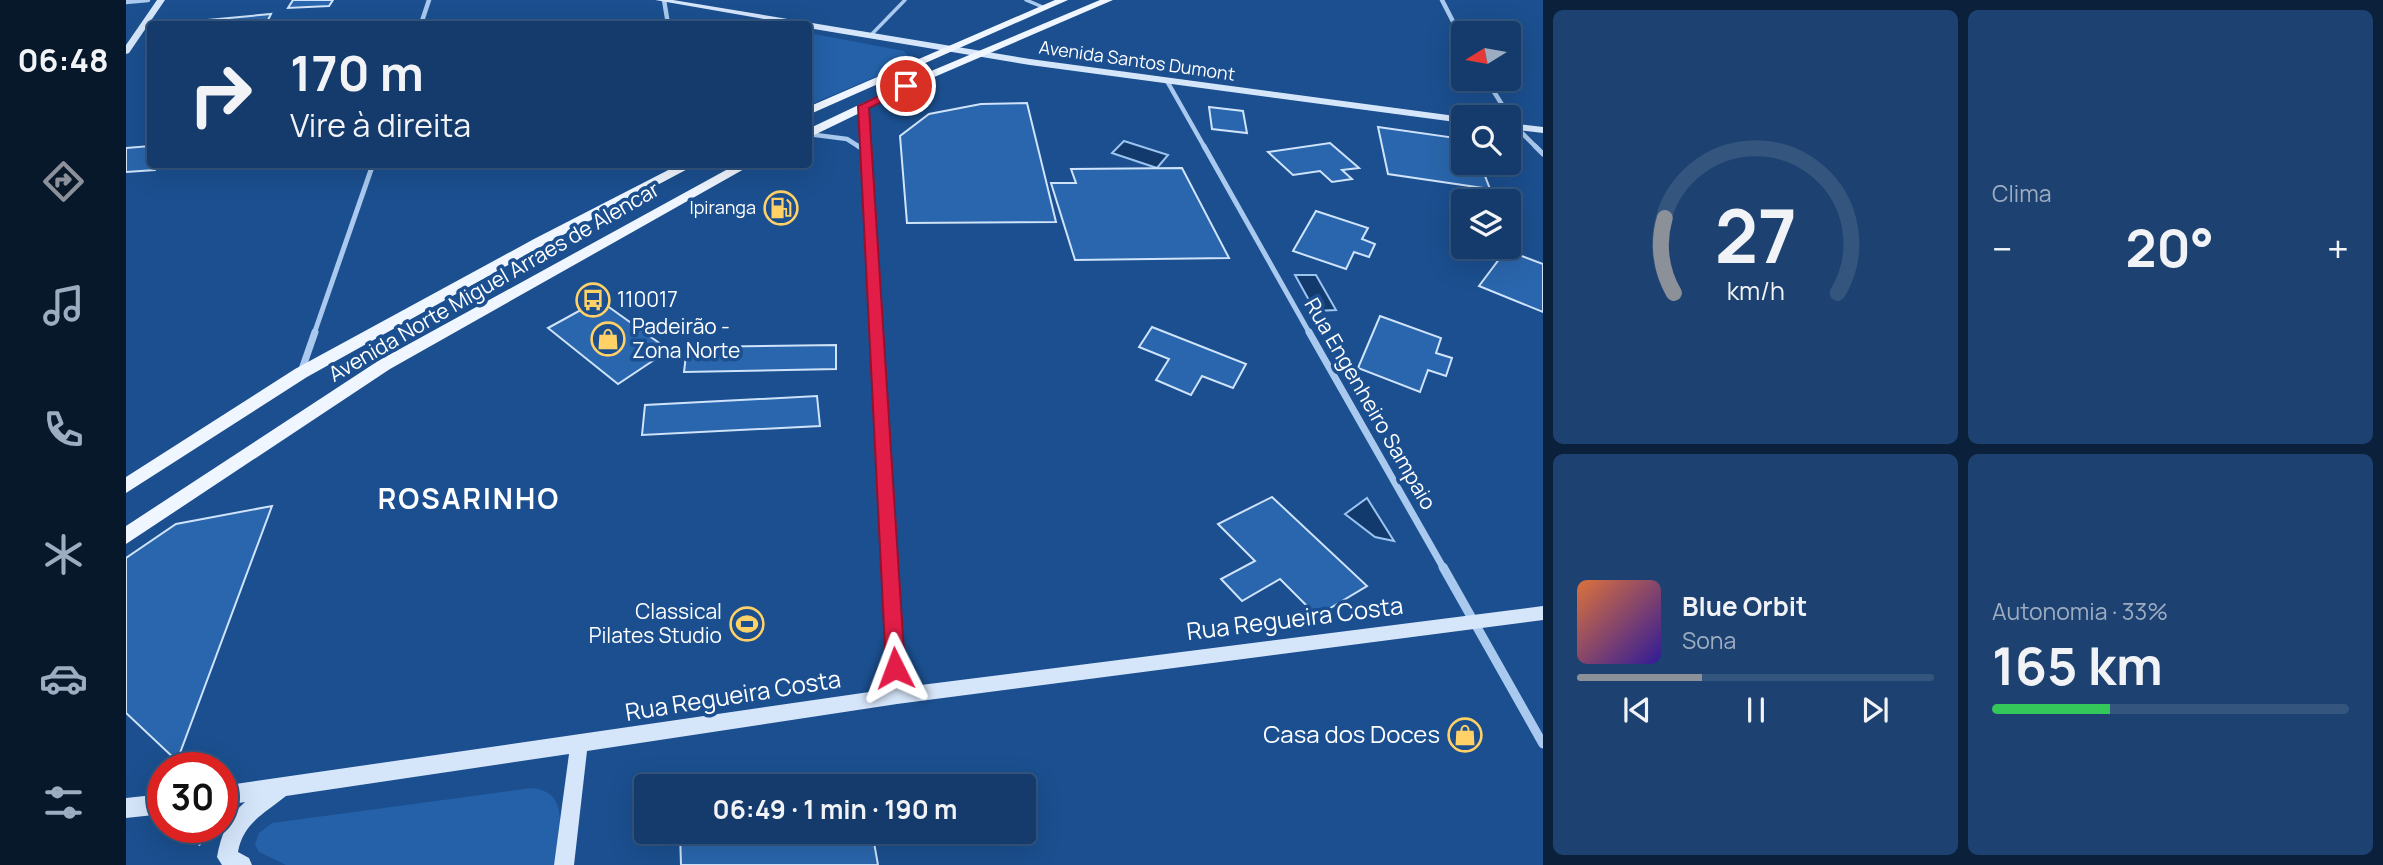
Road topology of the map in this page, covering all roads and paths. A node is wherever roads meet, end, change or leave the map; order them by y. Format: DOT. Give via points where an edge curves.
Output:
graph roads {
  1 [pos="148,0"];
  2 [pos="161,0"];
  3 [pos="429,0"];
  4 [pos="662,0"];
  5 [pos="905,0"];
  6 [pos="1026,0"];
  7 [pos="1063,0"];
  8 [pos="1108,0"];
  9 [pos="1443,0"];
  10 [pos="126,2"];
  11 [pos="1045,8"];
  12 [pos="422,21"];
  13 [pos="667,21"];
  14 [pos="783,21"];
  15 [pos="1453,21"];
  16 [pos="812,26"];
  17 [pos="870,36"];
  18 [pos="949,49"];
  19 [pos="126,51"];
  20 [pos="978,54"];
  21 [pos="1167,81"];
  22 [pos="863,106"];
  23 [pos="812,110"];
  24 [pos="1451,118"];
  25 [pos="1521,128"];
  26 [pos="1543,130"];
  27 [pos="812,132"];
  28 [pos="812,135"];
  29 [pos="1521,135"];
  30 [pos="866,151"];
  31 [pos="1543,154"];
  32 [pos="372,168"];
  33 [pos="683,168"];
  34 [pos="740,168"];
  35 [pos="300,373"];
  36 [pos="126,486"];
  37 [pos="126,536"];
  38 [pos="1543,613"];
  39 [pos="1474,621"];
  40 [pos="897,696"];
  41 [pos="579,744"];
  42 [pos="1543,744"];
  43 [pos="282,788"];
  44 [pos="238,794"];
  45 [pos="147,806"];
  46 [pos="128,808"];
  47 [pos="197,843"];
  48 [pos="234,861"];
  49 [pos="564,865"];
  1 -- 10 [label="street"];
  2 -- 19 [label="street"];
  3 -- 12 [label="street"];
  4 -- 13 [label="street"];
  4 -- 14 [label="street, Avenida Santos Dumont"];
  5 -- 17 [label="lane"];
  6 -- 11 [label="lane"];
  7 -- 11 [label="main road"];
  8 -- 20 [label="main road"];
  9 -- 15 [label="street"];
  11 -- 18 [label="main road"];
  16 -- 17 [label="street, Avenida Santos Dumont"];
  17 -- 18 [label="street, Avenida Santos Dumont"];
  18 -- 20 [label="street, Avenida Santos Dumont"];
  18 -- 23 [label="main road"];
  20 -- 21 [label="street, Avenida Santos Dumont"];
  20 -- 22 [label="main road"];
  21 -- 24 [label="street, Avenida Santos Dumont"];
  21 -- 39 [label="street, Rua Engenheiro Sampaio"];
  22 -- 27 [label="main road"];
  22 -- 30 [label="street"];
  25 -- 26 [label="street"];
  28 -- 30 [label="street" via="847,139"];
  29 -- 31 [label="street"];
  30 -- 40 [label="street"];
  32 -- 35 [label="street"];
  33 -- 35 [label="main road, Avenida Norte Miguel Arraes de Alencar"];
  34 -- 37 [label="main road, Avenida Norte Miguel Arraes de Alencar" via="384,365"];
  35 -- 36 [label="main road, Avenida Norte Miguel Arraes de Alencar"];
  38 -- 39 [label="street, Rua Regueira Costa"];
  39 -- 40 [label="street, Rua Regueira Costa"];
  39 -- 42 [label="street, Rua Engenheiro Sampaio"];
  40 -- 41 [label="street, Rua Regueira Costa"];
  41 -- 43 [label="street, Rua Regueira Costa"];
  41 -- 49 [label="street"];
  43 -- 44 [label="street, Rua Regueira Costa"];
  43 -- 48 [label="street" via="246,811 229,836"];
  45 -- 46 [label="street"];
  47 -- 48 [label="path"];
}
